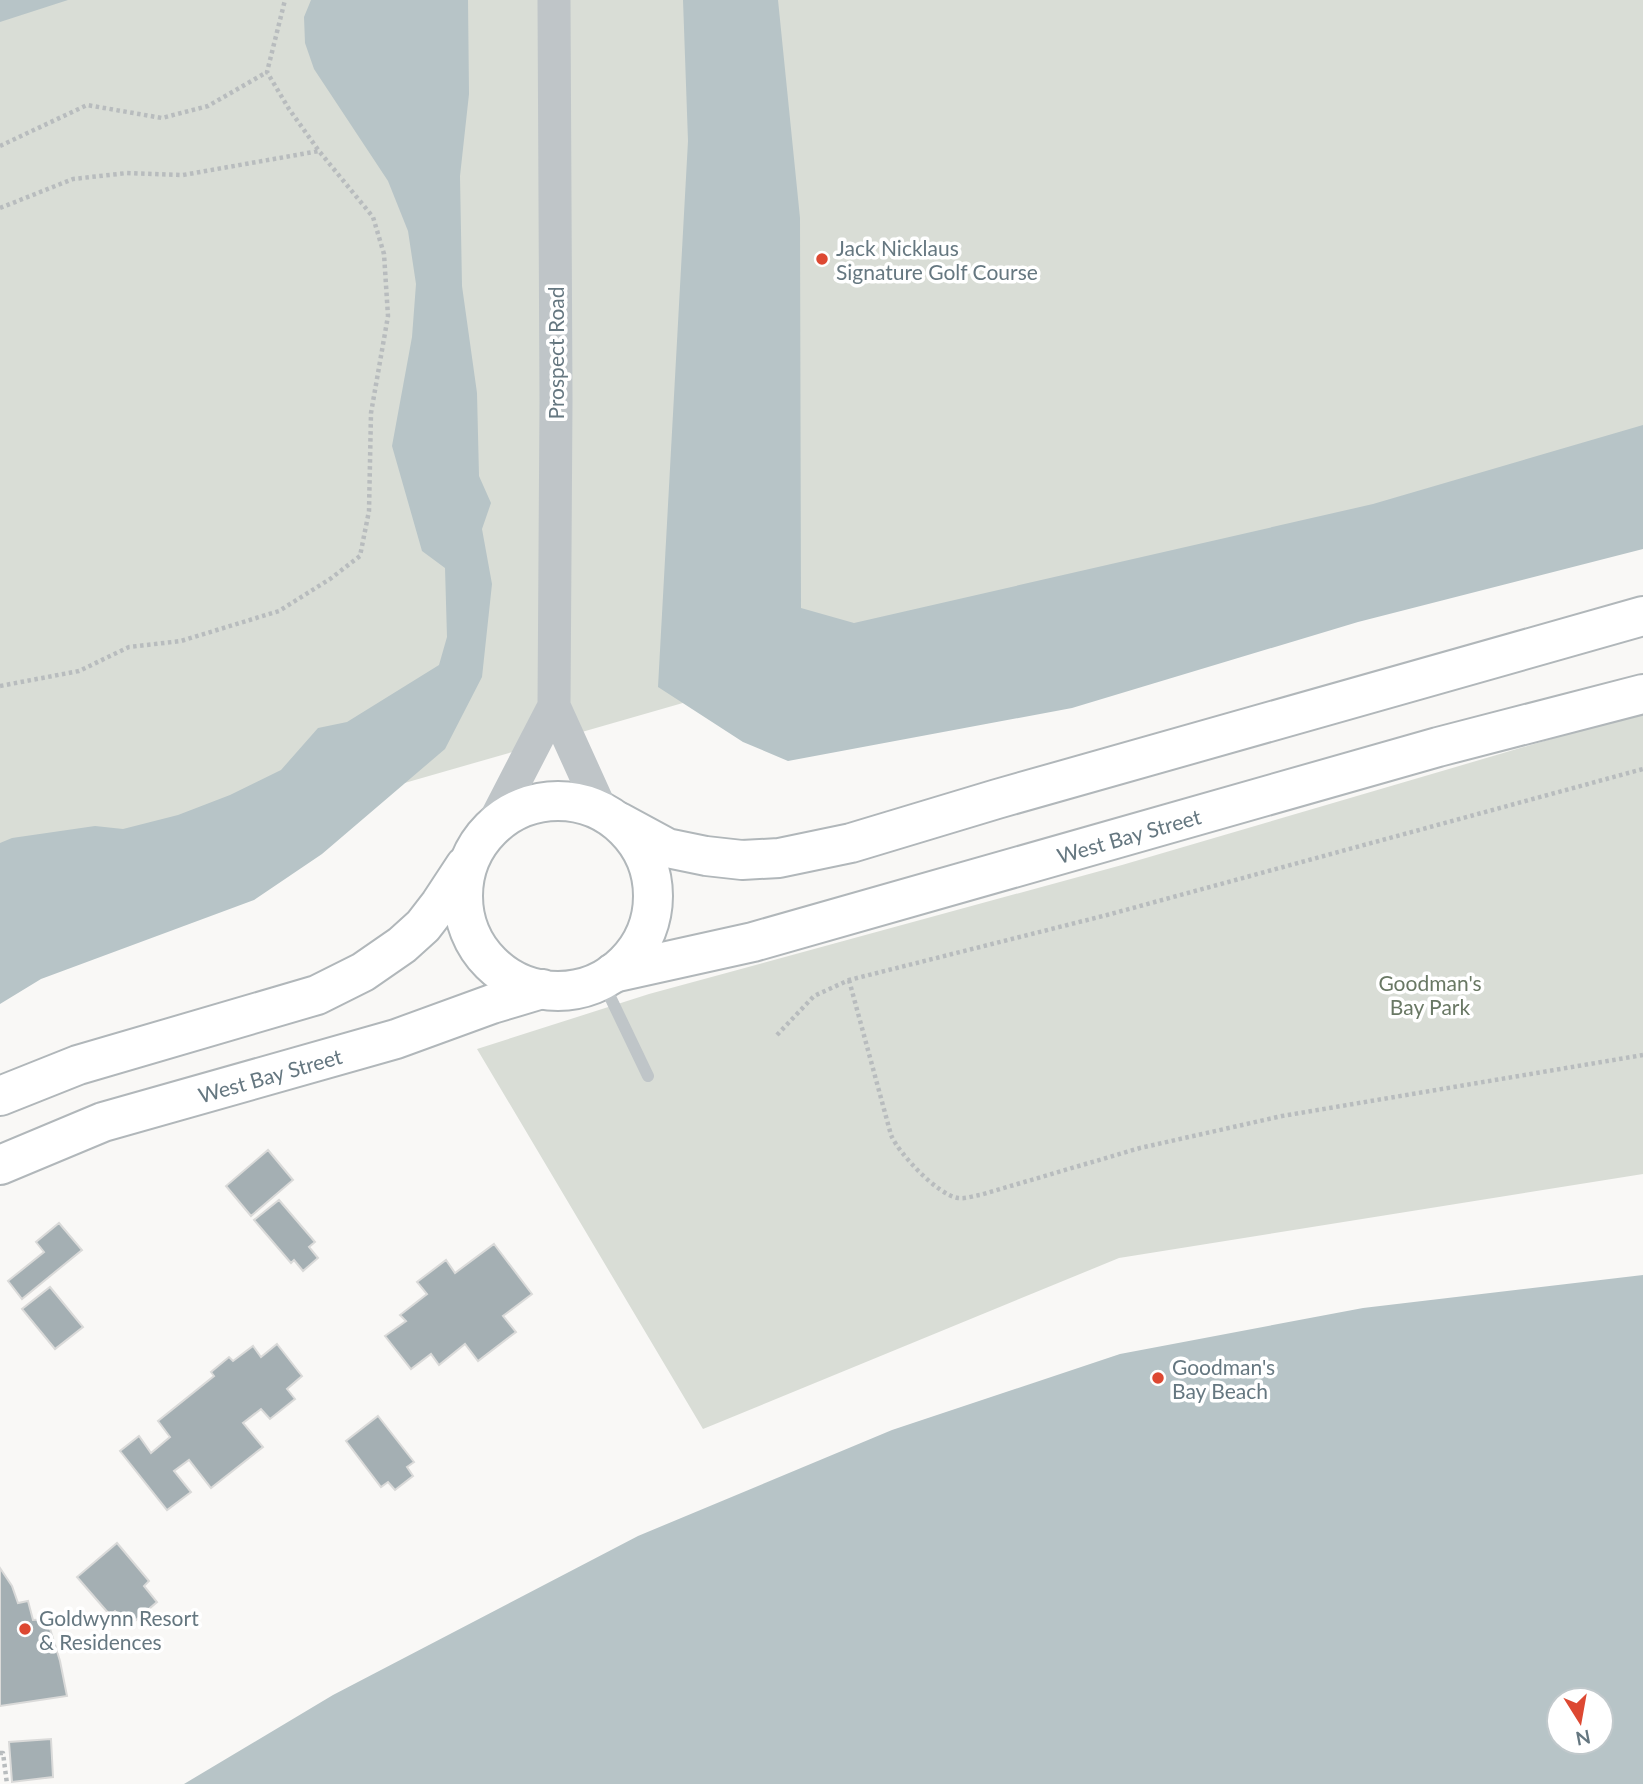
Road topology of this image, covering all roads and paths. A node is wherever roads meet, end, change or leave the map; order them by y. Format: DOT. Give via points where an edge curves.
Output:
graph roads {
  1 [pos="285,0"];
  2 [pos="554,0"];
  3 [pos="267,72"];
  4 [pos="0,146"];
  5 [pos="319,151"];
  6 [pos="0,208"];
  7 [pos="1643,616"];
  8 [pos="0,686"];
  9 [pos="1643,694"];
  10 [pos="554,706"];
  11 [pos="1643,769"];
  12 [pos="610,817"];
  13 [pos="481,842"];
  14 [pos="608,976"];
  15 [pos="849,980"];
  16 [pos="542,989"];
  17 [pos="777,1035"];
  18 [pos="1643,1055"];
  19 [pos="648,1076"];
  20 [pos="0,1096"];
  21 [pos="0,1166"];
  22 [pos="0,1753"];
  23 [pos="7,1784"];
  1 -- 3 [label="path"];
  2 -- 10 [label="street, Prospect Road"];
  3 -- 4 [label="path" via="208,106 162,118 87,105"];
  3 -- 5 [label="path"];
  5 -- 6 [label="path" via="183,175 127,173 73,179"];
  5 -- 8 [label="path" via="373,217 384,254 388,316 371,413 369,511 360,556 279,611 181,641 129,647 79,671"];
  7 -- 12 [label="main road" via="851,843 779,858 743,860 667,848"];
  9 -- 14 [label="main road, West Bay Street" via="1438,747 753,942"];
  10 -- 12 [label="street, Prospect Road"];
  10 -- 13 [label="street, Prospect Road"];
  11 -- 15 [label="path"];
  12 -- 13 [label="main road" via="582,804 550,801 510,813"];
  12 -- 14 [label="main road" via="635,840 648,865 652,909 637,948"];
  13 -- 16 [label="main road" via="462,892 474,942 500,972"];
  13 -- 20 [label="main road" via="423,926 363,972 317,996 78,1065"];
  14 -- 16 [label="main road" via="566,990"];
  14 -- 19 [label="lane"];
  15 -- 17 [label="path" via="814,996"];
  15 -- 18 [label="path" via="897,1148 943,1192 958,1198 1140,1148 1282,1116"];
  16 -- 21 [label="main road, West Bay Street" via="396,1039 103,1122"];
  22 -- 23 [label="path"];
}
